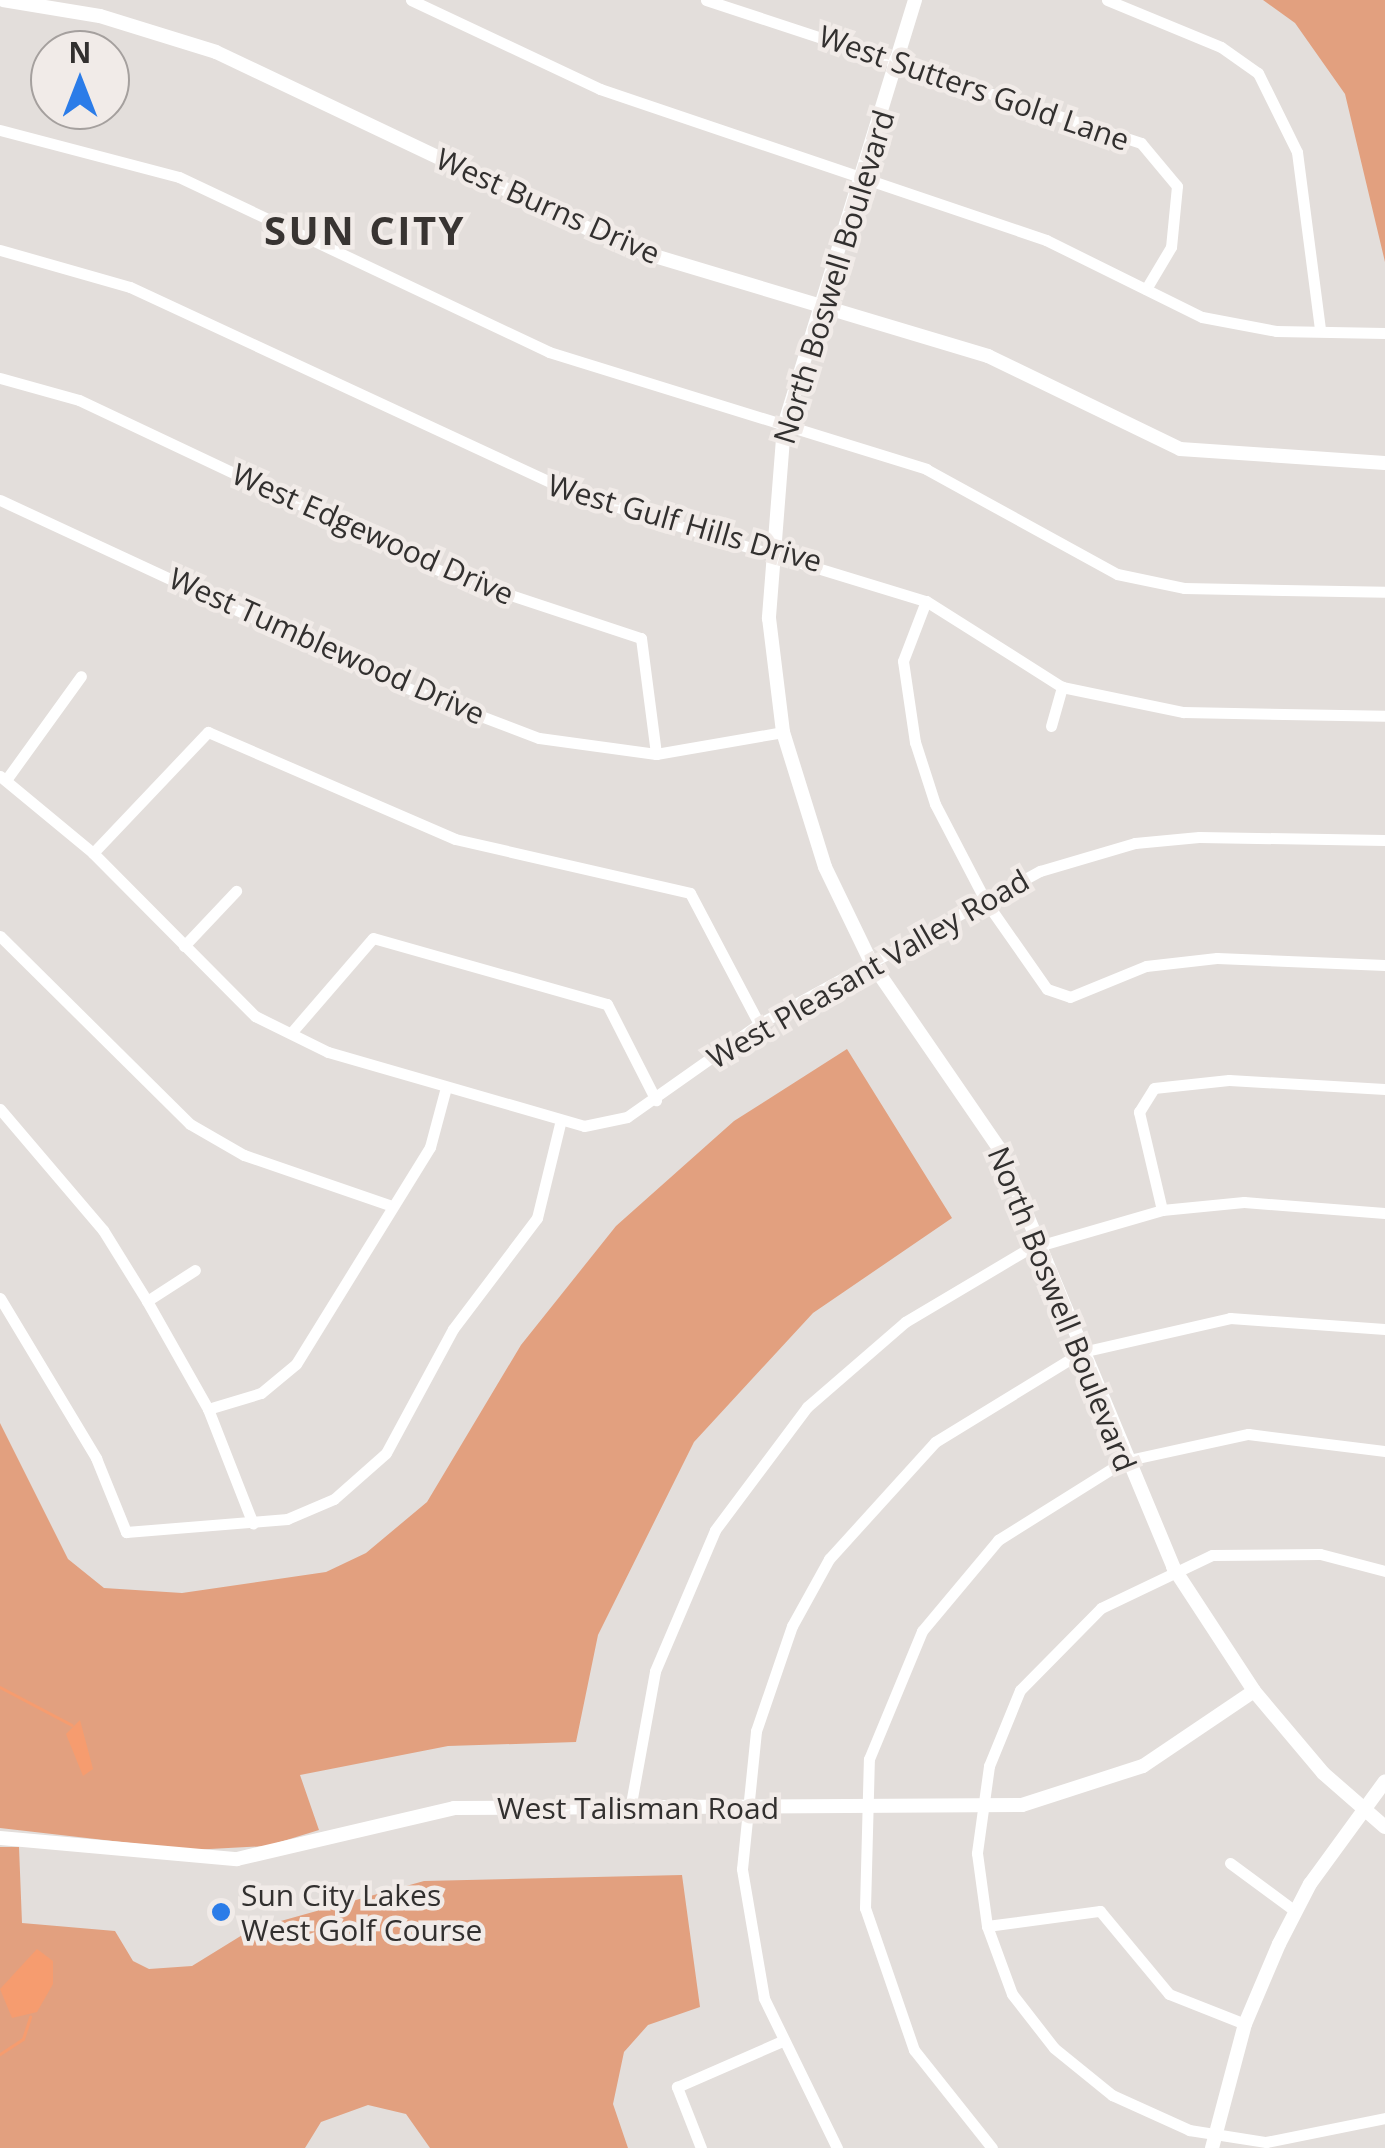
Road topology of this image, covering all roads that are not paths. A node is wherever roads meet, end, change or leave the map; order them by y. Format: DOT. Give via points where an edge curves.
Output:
graph roads {
  1 [pos="3,0"];
  2 [pos="411,0"];
  3 [pos="706,0"];
  4 [pos="914,0"];
  5 [pos="1107,0"];
  6 [pos="899,62"];
  7 [pos="0,130"];
  8 [pos="863,182"];
  9 [pos="0,250"];
  10 [pos="1146,289"];
  11 [pos="822,304"];
  12 [pos="1320,329"];
  13 [pos="1385,333"];
  14 [pos="0,378"];
  15 [pos="784,426"];
  16 [pos="1385,464"];
  17 [pos="0,500"];
  18 [pos="771,549"];
  19 [pos="1385,592"];
  20 [pos="926,601"];
  21 [pos="81,676"];
  22 [pos="1062,687"];
  23 [pos="1385,716"];
  24 [pos="1052,726"];
  25 [pos="783,732"];
  26 [pos="656,754"];
  27 [pos="3,778"];
  28 [pos="1385,840"];
  29 [pos="93,854"];
  30 [pos="236,891"];
  31 [pos="986,902"];
  32 [pos="0,936"];
  33 [pos="184,946"];
  34 [pos="871,962"];
  35 [pos="1385,965"];
  36 [pos="760,1024"];
  37 [pos="290,1033"];
  38 [pos="1385,1089"];
  39 [pos="445,1091"];
  40 [pos="656,1100"];
  41 [pos="0,1109"];
  42 [pos="560,1124"];
  43 [pos="392,1206"];
  44 [pos="1162,1210"];
  45 [pos="1385,1213"];
  46 [pos="1041,1244"];
  47 [pos="195,1270"];
  48 [pos="0,1298"];
  49 [pos="147,1301"];
  50 [pos="1385,1329"];
  51 [pos="1082,1352"];
  52 [pos="208,1409"];
  53 [pos="1385,1451"];
  54 [pos="1124,1461"];
  55 [pos="253,1524"];
  56 [pos="1173,1567"];
  57 [pos="1385,1572"];
  58 [pos="1254,1691"];
  59 [pos="1385,1782"];
  60 [pos="862,1808"];
  61 [pos="978,1808"];
  62 [pos="1363,1808"];
  63 [pos="630,1809"];
  64 [pos="742,1809"];
  65 [pos="1385,1827"];
  66 [pos="0,1838"];
  67 [pos="1230,1863"];
  68 [pos="1295,1911"];
  69 [pos="987,1926"];
  70 [pos="1245,2024"];
  71 [pos="780,2042"];
  72 [pos="1385,2118"];
  73 [pos="1213,2142"];
  74 [pos="700,2148"];
  75 [pos="837,2148"];
  76 [pos="992,2148"];
  1 -- 11 [label="street, West Burns Drive" via="100,16 216,52 628,248"];
  2 -- 8 [label="street" via="600,89"];
  3 -- 6 [label="street, West Sutters Gold Lane"];
  4 -- 6 [label="street, North Boswell Boulevard"];
  5 -- 12 [label="street" via="1221,47 1258,73 1297,152"];
  6 -- 8 [label="street, North Boswell Boulevard"];
  6 -- 10 [label="street, West Sutters Gold Lane" via="1141,143 1177,186 1171,247"];
  7 -- 15 [label="street" via="178,177 549,352"];
  8 -- 10 [label="street" via="1003,223"];
  8 -- 11 [label="street, North Boswell Boulevard"];
  9 -- 18 [label="street, West Gulf Hills Drive" via="130,287 520,473"];
  10 -- 12 [label="street" via="1230,326"];
  11 -- 15 [label="street, North Boswell Boulevard"];
  11 -- 16 [label="street, West Burns Drive" via="988,356 1180,449"];
  12 -- 13 [label="street"];
  14 -- 26 [label="street, West Edgewood Drive" via="79,400 450,575 640,638"];
  15 -- 18 [label="street, North Boswell Boulevard"];
  15 -- 19 [label="street" via="968,487 1117,574 1184,588"];
  17 -- 26 [label="street, West Tumblewood Drive" via="474,716 603,754"];
  18 -- 20 [label="street, West Gulf Hills Drive"];
  18 -- 25 [label="street, North Boswell Boulevard"];
  20 -- 22 [label="street, West Gulf Hills Drive"];
  20 -- 31 [label="street" via="903,661 915,742"];
  21 -- 27 [label="street"];
  22 -- 23 [label="street, West Gulf Hills Drive" via="1183,712"];
  22 -- 24 [label="street"];
  25 -- 26 [label="street, West Tumblewood Drive"];
  25 -- 34 [label="street, North Boswell Boulevard" via="825,868"];
  27 -- 29 [label="street, West Pleasant Valley Road"];
  28 -- 31 [label="street, West Pleasant Valley Road" via="1248,834 1135,843 1040,871"];
  29 -- 33 [label="street, West Pleasant Valley Road"];
  29 -- 36 [label="street" via="208,732 456,839 690,893"];
  30 -- 33 [label="street"];
  31 -- 34 [label="street, West Pleasant Valley Road"];
  31 -- 35 [label="street" via="1058,998 1146,966 1216,958"];
  32 -- 43 [label="street" via="190,1124 244,1155"];
  33 -- 37 [label="street, West Pleasant Valley Road" via="255,1016"];
  34 -- 36 [label="street, West Pleasant Valley Road"];
  34 -- 46 [label="street, North Boswell Boulevard" via="998,1148"];
  36 -- 40 [label="street, West Pleasant Valley Road"];
  37 -- 39 [label="street, West Pleasant Valley Road"];
  37 -- 40 [label="street" via="373,938 607,1004"];
  38 -- 44 [label="street" via="1245,1080 1154,1088 1139,1112"];
  39 -- 42 [label="street, West Pleasant Valley Road"];
  39 -- 43 [label="street" via="430,1146"];
  40 -- 42 [label="street, West Pleasant Valley Road" via="608,1124"];
  41 -- 49 [label="street" via="104,1230"];
  42 -- 55 [label="street" via="543,1206 453,1329 386,1453 334,1499"];
  43 -- 52 [label="street" via="282,1380"];
  44 -- 45 [label="street" via="1272,1202"];
  44 -- 46 [label="street"];
  46 -- 51 [label="street, North Boswell Boulevard"];
  46 -- 63 [label="street" via="906,1322 838,1376 762,1459 672,1622"];
  47 -- 49 [label="street"];
  48 -- 55 [label="street" via="96,1458 126,1532"];
  49 -- 52 [label="street"];
  50 -- 51 [label="street" via="1230,1318"];
  51 -- 54 [label="street, North Boswell Boulevard"];
  51 -- 64 [label="street" via="962,1422 859,1518 785,1644"];
  52 -- 55 [label="street"];
  53 -- 54 [label="street" via="1248,1434"];
  54 -- 56 [label="street, North Boswell Boulevard"];
  54 -- 60 [label="street" via="1030,1515 946,1595 882,1714"];
  56 -- 57 [label="street" via="1252,1550"];
  56 -- 58 [label="street, North Boswell Boulevard"];
  56 -- 61 [label="street" via="1100,1608 1040,1661 1009,1715"];
  58 -- 61 [label="street, West Talisman Road" via="1108,1783"];
  58 -- 62 [label="street, North Boswell Boulevard"];
  59 -- 62 [label="street"];
  60 -- 61 [label="street, West Talisman Road"];
  60 -- 64 [label="street, West Talisman Road"];
  60 -- 76 [label="street" via="864,1908 890,2002 931,2078"];
  61 -- 69 [label="street"];
  62 -- 65 [label="street, North Boswell Boulevard"];
  62 -- 68 [label="street"];
  63 -- 64 [label="street, West Talisman Road"];
  63 -- 66 [label="street, West Talisman Road" via="454,1808 237,1859"];
  64 -- 71 [label="street" via="749,1930"];
  67 -- 68 [label="street"];
  68 -- 70 [label="street"];
  69 -- 70 [label="street" via="1100,1911 1169,1994"];
  69 -- 73 [label="street" via="1012,1994 1076,2070 1144,2113"];
  70 -- 73 [label="street"];
  71 -- 74 [label="street" via="684,2078 679,2101"];
  71 -- 75 [label="street"];
  72 -- 73 [label="street" via="1314,2139"];
}
